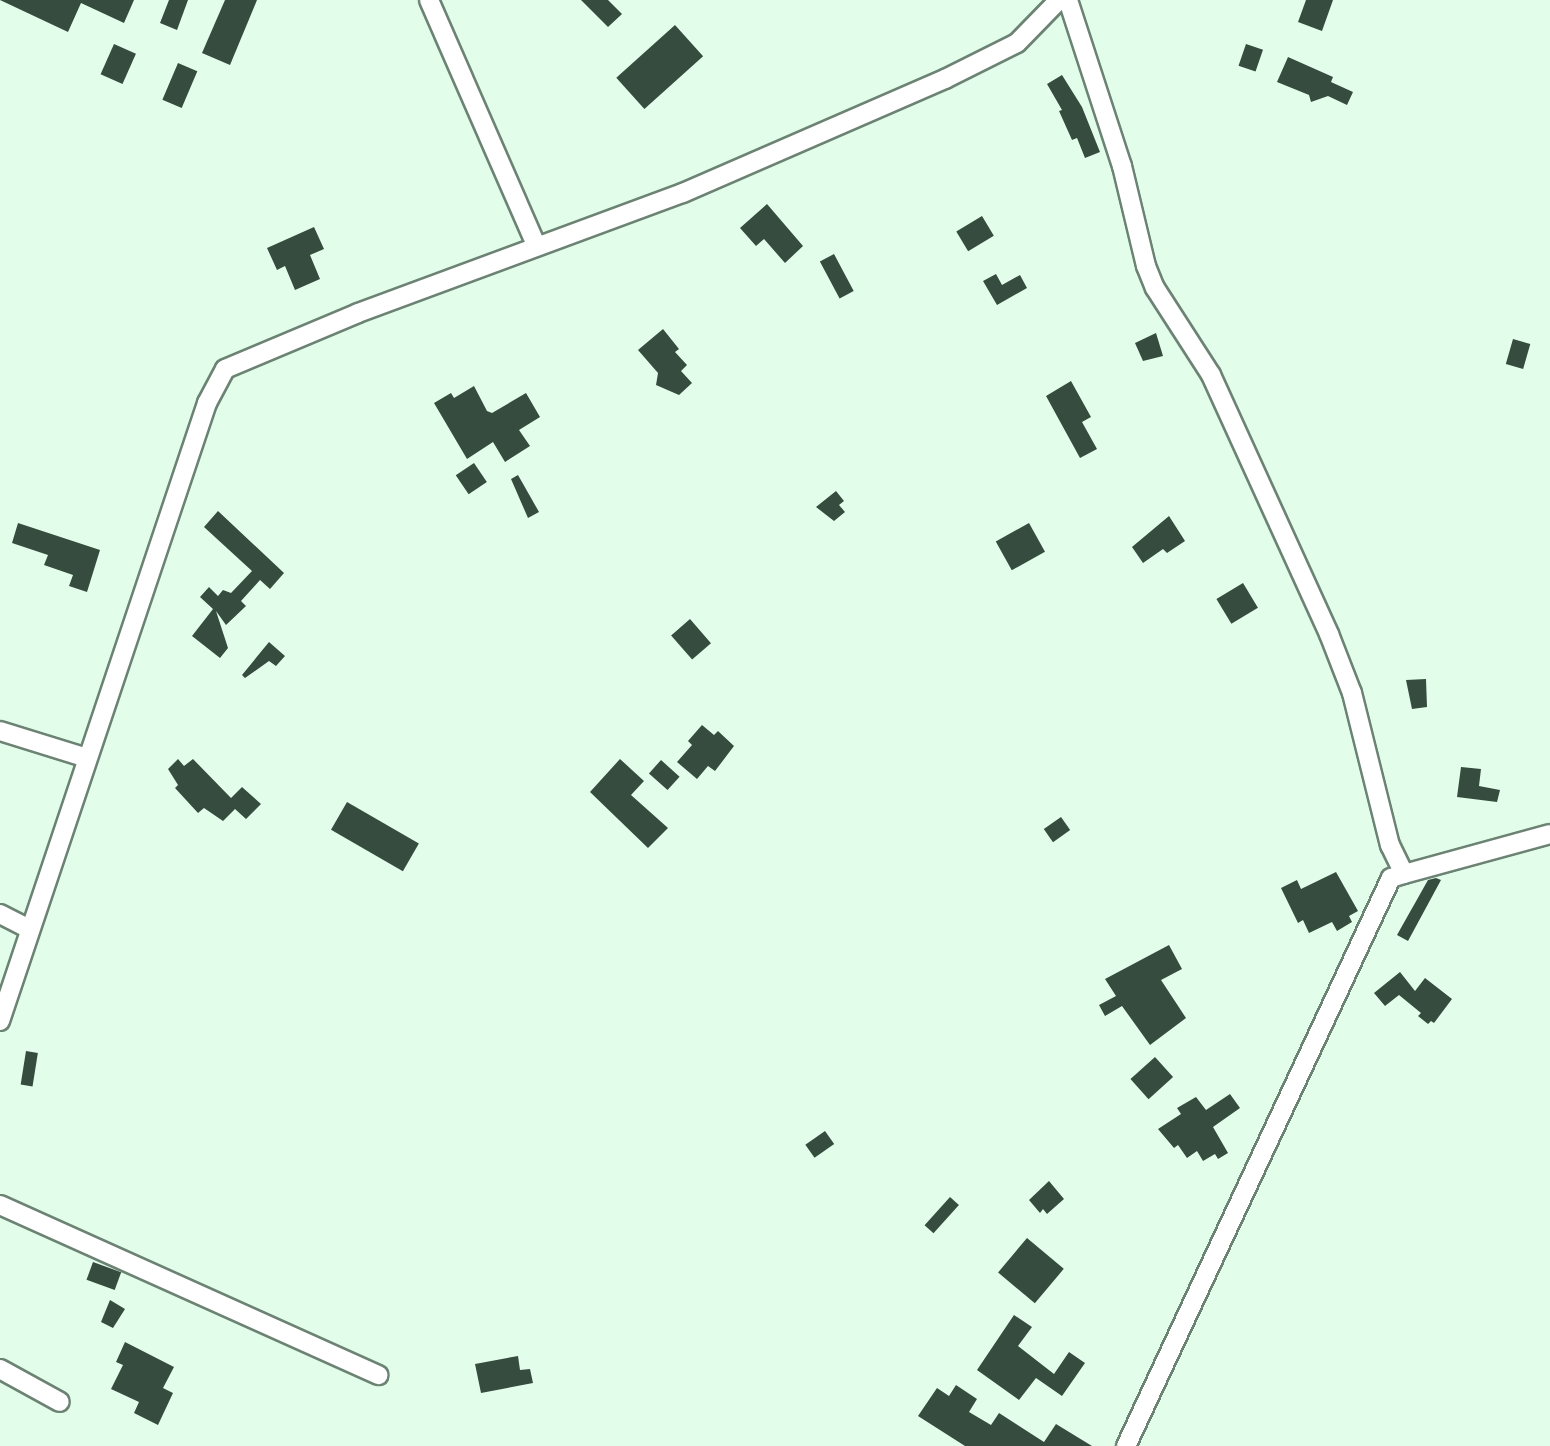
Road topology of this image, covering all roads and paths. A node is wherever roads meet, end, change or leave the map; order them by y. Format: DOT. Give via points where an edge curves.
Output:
graph roads {
  1 [pos="429,0"];
  2 [pos="1059,0"];
  3 [pos="1068,0"];
  4 [pos="536,245"];
  5 [pos="0,731"];
  6 [pos="87,758"];
  7 [pos="1550,834"];
  8 [pos="1404,874"];
  9 [pos="0,914"];
  10 [pos="29,929"];
  11 [pos="0,1021"];
  12 [pos="0,1205"];
  13 [pos="0,1369"];
  14 [pos="379,1375"];
  15 [pos="60,1402"];
  16 [pos="1126,1446"];
  1 -- 4 [label="street"];
  2 -- 4 [label="street" via="1017,43 982,62 683,193"];
  3 -- 8 [label="street" via="1122,166 1150,277 1211,375 1329,634 1352,693 1390,845"];
  4 -- 6 [label="street" via="225,369 207,403"];
  5 -- 6 [label="street"];
  6 -- 10 [label="street"];
  7 -- 8 [label="street"];
  8 -- 16 [label="street" via="1391,878"];
  9 -- 10 [label="street"];
  10 -- 11 [label="street"];
  12 -- 14 [label="street"];
  13 -- 15 [label="street"];
}
